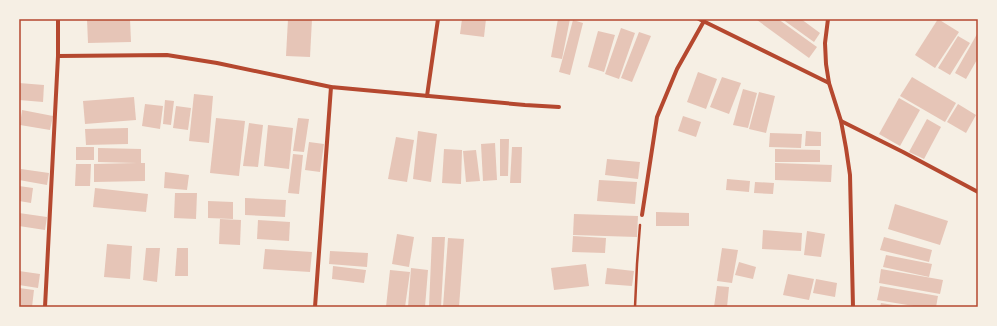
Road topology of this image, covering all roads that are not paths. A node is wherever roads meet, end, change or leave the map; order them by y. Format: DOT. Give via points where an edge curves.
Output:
graph roads {
  1 [pos="58,19"];
  2 [pos="438,19"];
  3 [pos="699,19"];
  4 [pos="828,19"];
  5 [pos="704,21"];
  6 [pos="58,56"];
  7 [pos="829,83"];
  8 [pos="330,87"];
  9 [pos="427,96"];
  10 [pos="559,107"];
  11 [pos="841,121"];
  12 [pos="978,192"];
  13 [pos="642,215"];
  14 [pos="45,307"];
  15 [pos="315,307"];
  16 [pos="853,307"];
  1 -- 6 [label="street"];
  2 -- 9 [label="street"];
  3 -- 5 [label="street"];
  4 -- 7 [label="street" via="825,43"];
  5 -- 7 [label="street"];
  5 -- 13 [label="street" via="677,69 657,117"];
  6 -- 8 [label="street" via="167,55"];
  6 -- 14 [label="street"];
  7 -- 11 [label="street"];
  8 -- 9 [label="street"];
  8 -- 15 [label="street"];
  9 -- 10 [label="street"];
  11 -- 12 [label="street"];
  11 -- 16 [label="street" via="850,174"];
}
